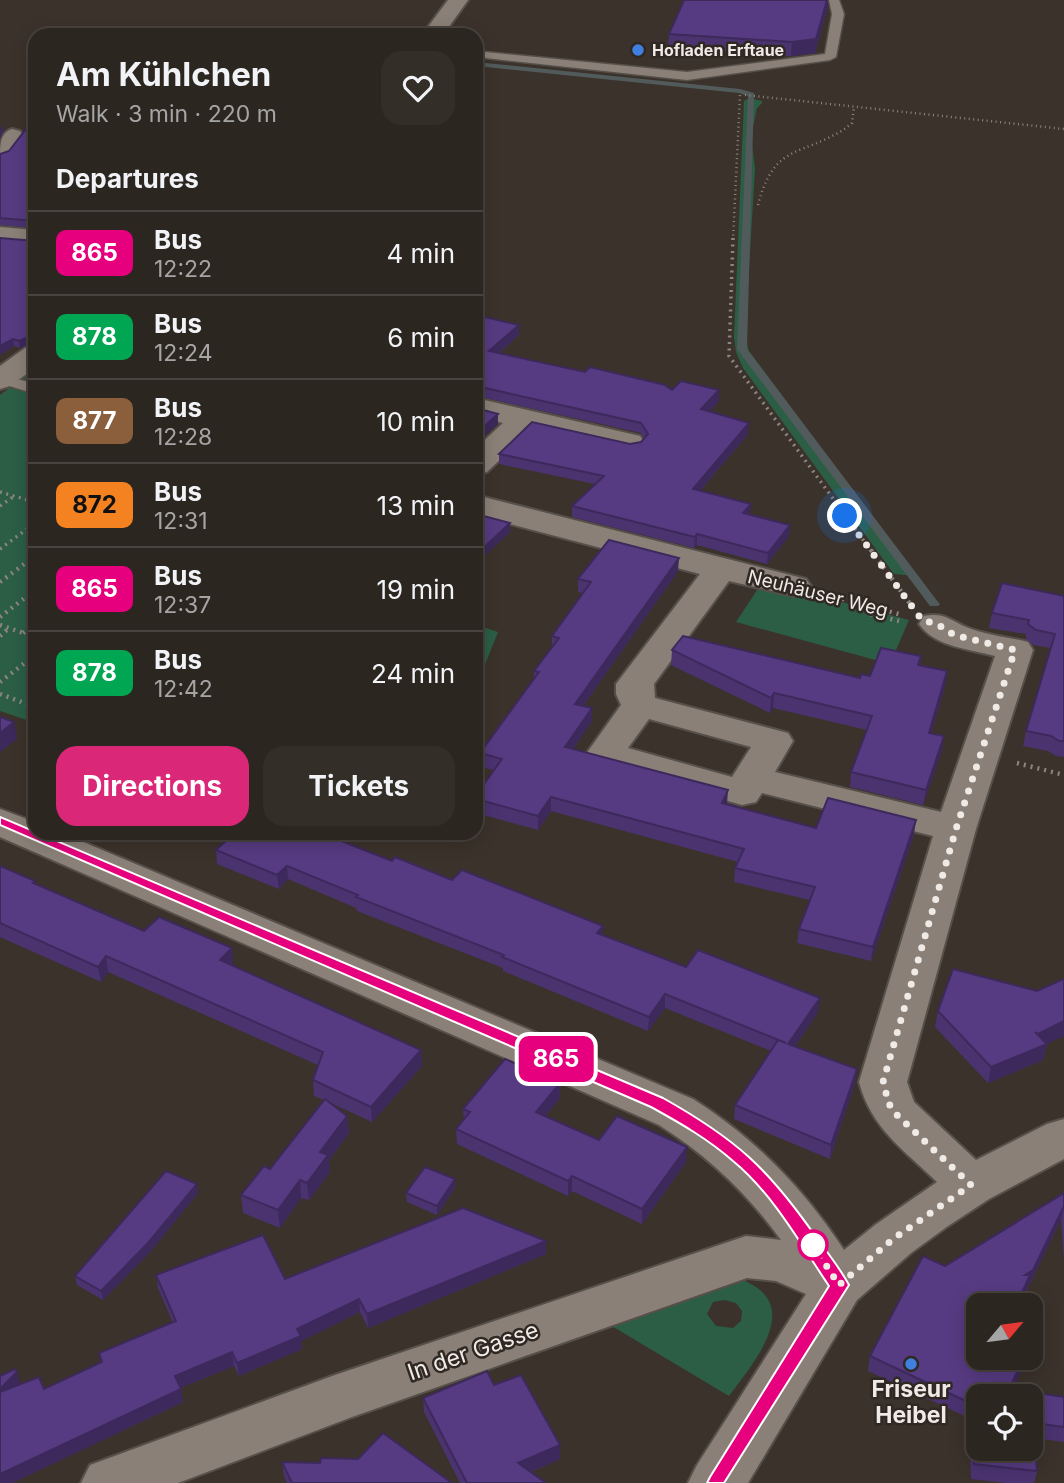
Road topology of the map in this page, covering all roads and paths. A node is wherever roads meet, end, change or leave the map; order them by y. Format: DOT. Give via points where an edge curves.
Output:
graph roads {
  1 [pos="458,0"];
  2 [pos="834,0"];
  3 [pos="437,28"];
  4 [pos="483,55"];
  5 [pos="854,107"];
  6 [pos="1064,129"];
  7 [pos="758,205"];
  8 [pos="0,236"];
  9 [pos="28,238"];
  10 [pos="28,359"];
  11 [pos="1,379"];
  12 [pos="28,387"];
  13 [pos="483,409"];
  14 [pos="525,419"];
  15 [pos="629,443"];
  16 [pos="483,458"];
  17 [pos="0,492"];
  18 [pos="14,496"];
  19 [pos="28,500"];
  20 [pos="0,506"];
  21 [pos="483,507"];
  22 [pos="28,528"];
  23 [pos="0,548"];
  24 [pos="28,561"];
  25 [pos="25,563"];
  26 [pos="28,564"];
  27 [pos="721,569"];
  28 [pos="0,582"];
  29 [pos="794,586"];
  30 [pos="28,595"];
  31 [pos="0,617"];
  32 [pos="929,622"];
  33 [pos="0,625"];
  34 [pos="9,628"];
  35 [pos="28,629"];
  36 [pos="23,633"];
  37 [pos="28,635"];
  38 [pos="0,636"];
  39 [pos="28,660"];
  40 [pos="0,682"];
  41 [pos="0,695"];
  42 [pos="26,704"];
  43 [pos="640,705"];
  44 [pos="980,754"];
  45 [pos="1064,775"];
  46 [pos="751,778"];
  47 [pos="0,822"];
  48 [pos="956,829"];
  49 [pos="28,834"];
  50 [pos="42,840"];
  51 [pos="1064,1137"];
  52 [pos="971,1185"];
  53 [pos="839,1285"];
  54 [pos="110,1483"];
  55 [pos="717,1483"];
  1 -- 3 [label="street"];
  2 -- 4 [label="lane" via="838,14 830,57 687,76"];
  5 -- 6 [label="path"];
  5 -- 7 [label="path" via="852,123 845,130 778,160 765,179"];
  5 -- 32 [label="path" via="740,95 729,352 734,365"];
  8 -- 9 [label="street"];
  10 -- 11 [label="street"];
  11 -- 12 [label="lane"];
  13 -- 14 [label="street"];
  14 -- 15 [label="street"];
  14 -- 16 [label="street"];
  17 -- 18 [label="path"];
  18 -- 19 [label="path"];
  18 -- 20 [label="path"];
  21 -- 27 [label="street, Neuhäuser Weg"];
  22 -- 23 [label="path"];
  24 -- 25 [label="path"];
  25 -- 26 [label="path"];
  25 -- 28 [label="path"];
  27 -- 29 [label="street, Neuhäuser Weg"];
  27 -- 43 [label="street, Neuhäuser Weg" via="635,684"];
  29 -- 32 [label="path, Neuhäuser Weg"];
  30 -- 31 [label="path"];
  32 -- 44 [label="street" via="954,635 1015,650"];
  33 -- 34 [label="path"];
  34 -- 36 [label="path"];
  34 -- 38 [label="path"];
  35 -- 36 [label="path"];
  36 -- 37 [label="path"];
  39 -- 40 [label="path"];
  41 -- 42 [label="path"];
  43 -- 46 [label="street" via="774,741"];
  43 -- 46 [label="street" via="604,754 742,793"];
  44 -- 45 [label="path"];
  44 -- 48 [label="street"];
  46 -- 48 [label="street"];
  47 -- 49 [label="street"];
  48 -- 52 [label="street" via="883,1082 897,1115"];
  50 -- 53 [label="street" via="677,1112 719,1140 762,1178"];
  51 -- 52 [label="street"];
  52 -- 53 [label="street" via="893,1239"];
  53 -- 54 [label="street, In der Gasse" via="781,1261 746,1257 335,1399"];
  53 -- 55 [label="street"];
}
